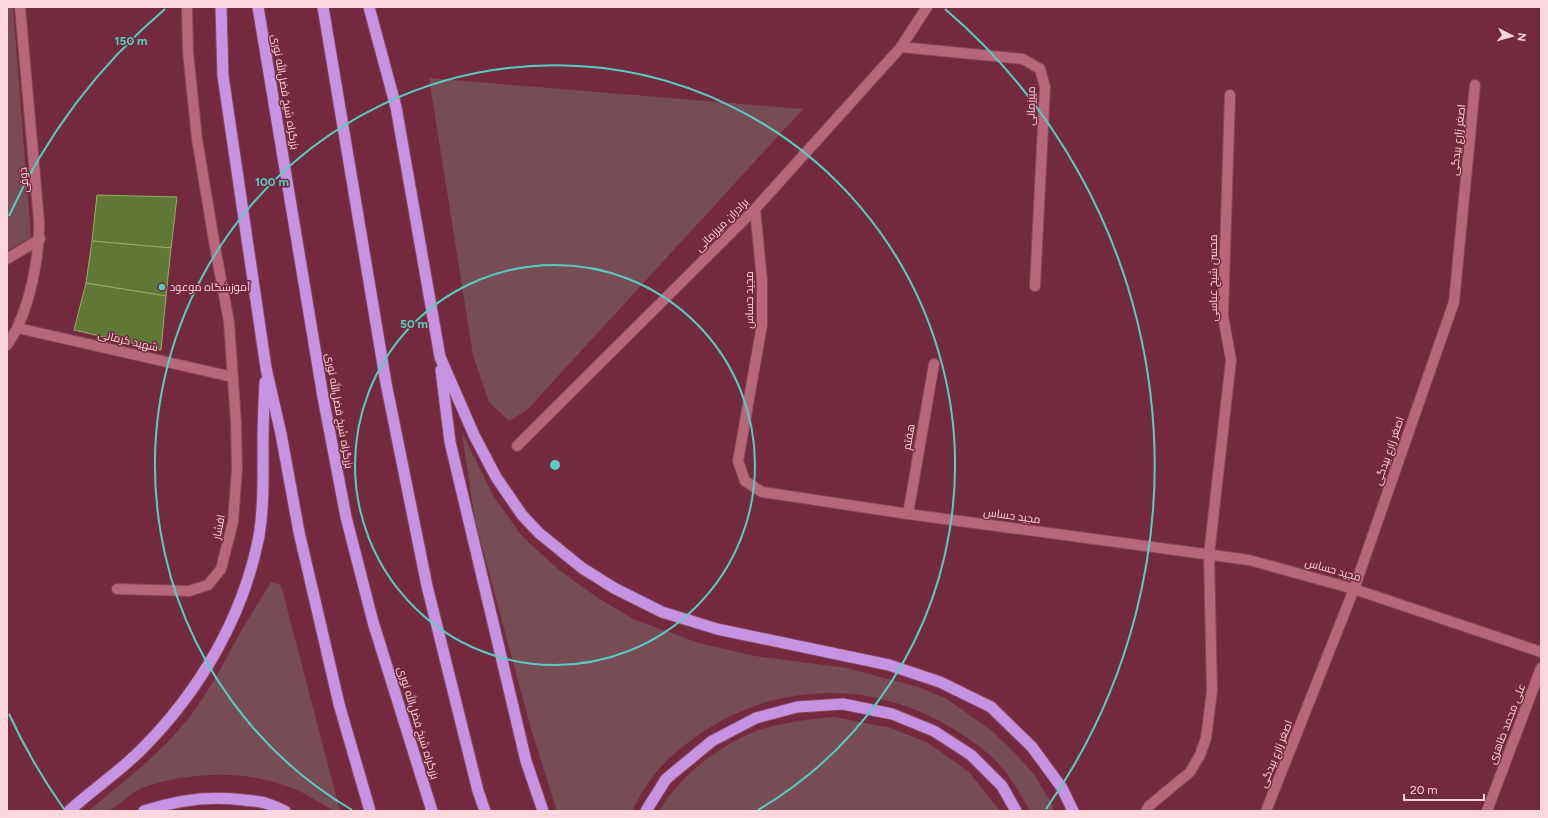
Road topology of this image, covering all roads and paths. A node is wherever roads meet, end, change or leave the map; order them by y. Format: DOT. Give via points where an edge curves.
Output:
graph roads {
  1 [pos="20,7"];
  2 [pos="187,7"];
  3 [pos="221,7"];
  4 [pos="258,7"];
  5 [pos="323,7"];
  6 [pos="369,7"];
  7 [pos="927,7"];
  8 [pos="901,46"];
  9 [pos="1475,85"];
  10 [pos="1230,95"];
  11 [pos="756,209"];
  12 [pos="40,239"];
  13 [pos="7,259"];
  14 [pos="1035,286"];
  15 [pos="18,328"];
  16 [pos="7,345"];
  17 [pos="440,357"];
  18 [pos="934,364"];
  19 [pos="266,368"];
  20 [pos="233,377"];
  21 [pos="517,446"];
  22 [pos="908,514"];
  23 [pos="1209,555"];
  24 [pos="117,588"];
  25 [pos="1354,588"];
  26 [pos="1541,652"];
  27 [pos="1541,668"];
  28 [pos="69,811"];
  29 [pos="144,811"];
  30 [pos="285,811"];
  31 [pos="370,811"];
  32 [pos="432,811"];
  33 [pos="485,811"];
  34 [pos="543,811"];
  35 [pos="646,811"];
  36 [pos="1016,811"];
  37 [pos="1072,811"];
  38 [pos="1146,811"];
  39 [pos="1266,811"];
  40 [pos="1487,811"];
  1 -- 12 [label="street, ذوقی"];
  2 -- 20 [label="street, افشار" via="188,52 197,139 229,322"];
  3 -- 19 [label="highway" via="223,76"];
  4 -- 32 [label="highway, بزرگراه شیخ فضل‌الله نوری" via="323,397 346,517 373,622"];
  5 -- 33 [label="highway" via="386,383 426,586"];
  6 -- 17 [label="highway" via="396,107"];
  7 -- 8 [label="street, برادران میرزمانی"];
  8 -- 11 [label="street, برادران میرزمانی"];
  8 -- 14 [label="street, میرزمانی" via="1023,59 1040,69 1045,87"];
  9 -- 25 [label="street, اصغر زارع بیدگی" via="1454,302"];
  10 -- 23 [label="street, محسن شیخ عباسی" via="1223,316 1231,360"];
  11 -- 21 [label="street, برادران میرزمانی"];
  11 -- 22 [label="street, مجید حساس" via="762,280 762,325 738,461 745,481 762,492"];
  12 -- 13 [label="street"];
  12 -- 15 [label="street, ذوقی" via="29,295"];
  15 -- 16 [label="street, ذوقی"];
  15 -- 20 [label="street, شهید کرمانی"];
  17 -- 34 [label="highway" via="450,442 526,761"];
  17 -- 37 [label="highway" via="474,435 496,476 522,515 539,534 582,568 614,588 662,612 717,629 889,665 940,682 991,707 1032,747 1062,788"];
  18 -- 22 [label="street, هفتم"];
  19 -- 28 [label="highway" via="260,529 251,568 235,615 212,659 180,708 140,751"];
  19 -- 31 [label="highway" via="299,532 337,697"];
  20 -- 24 [label="street, افشار" via="237,469 233,522 221,569 208,585 190,591"];
  22 -- 23 [label="street, مجید حساس"];
  23 -- 25 [label="street, مجید حساس" via="1249,560"];
  23 -- 38 [label="street, محسن شیخ عباسی" via="1212,691 1206,738 1190,772"];
  25 -- 26 [label="street, مجید حساس"];
  25 -- 39 [label="street, اصغر زارع بیدگی"];
  27 -- 40 [label="street, علی محمد طاهری"];
  29 -- 30 [label="highway" via="204,798 264,803"];
  35 -- 36 [label="highway" via="666,779 712,741 756,718 797,707 843,704 892,714 934,731 971,755 1002,786"];
}
